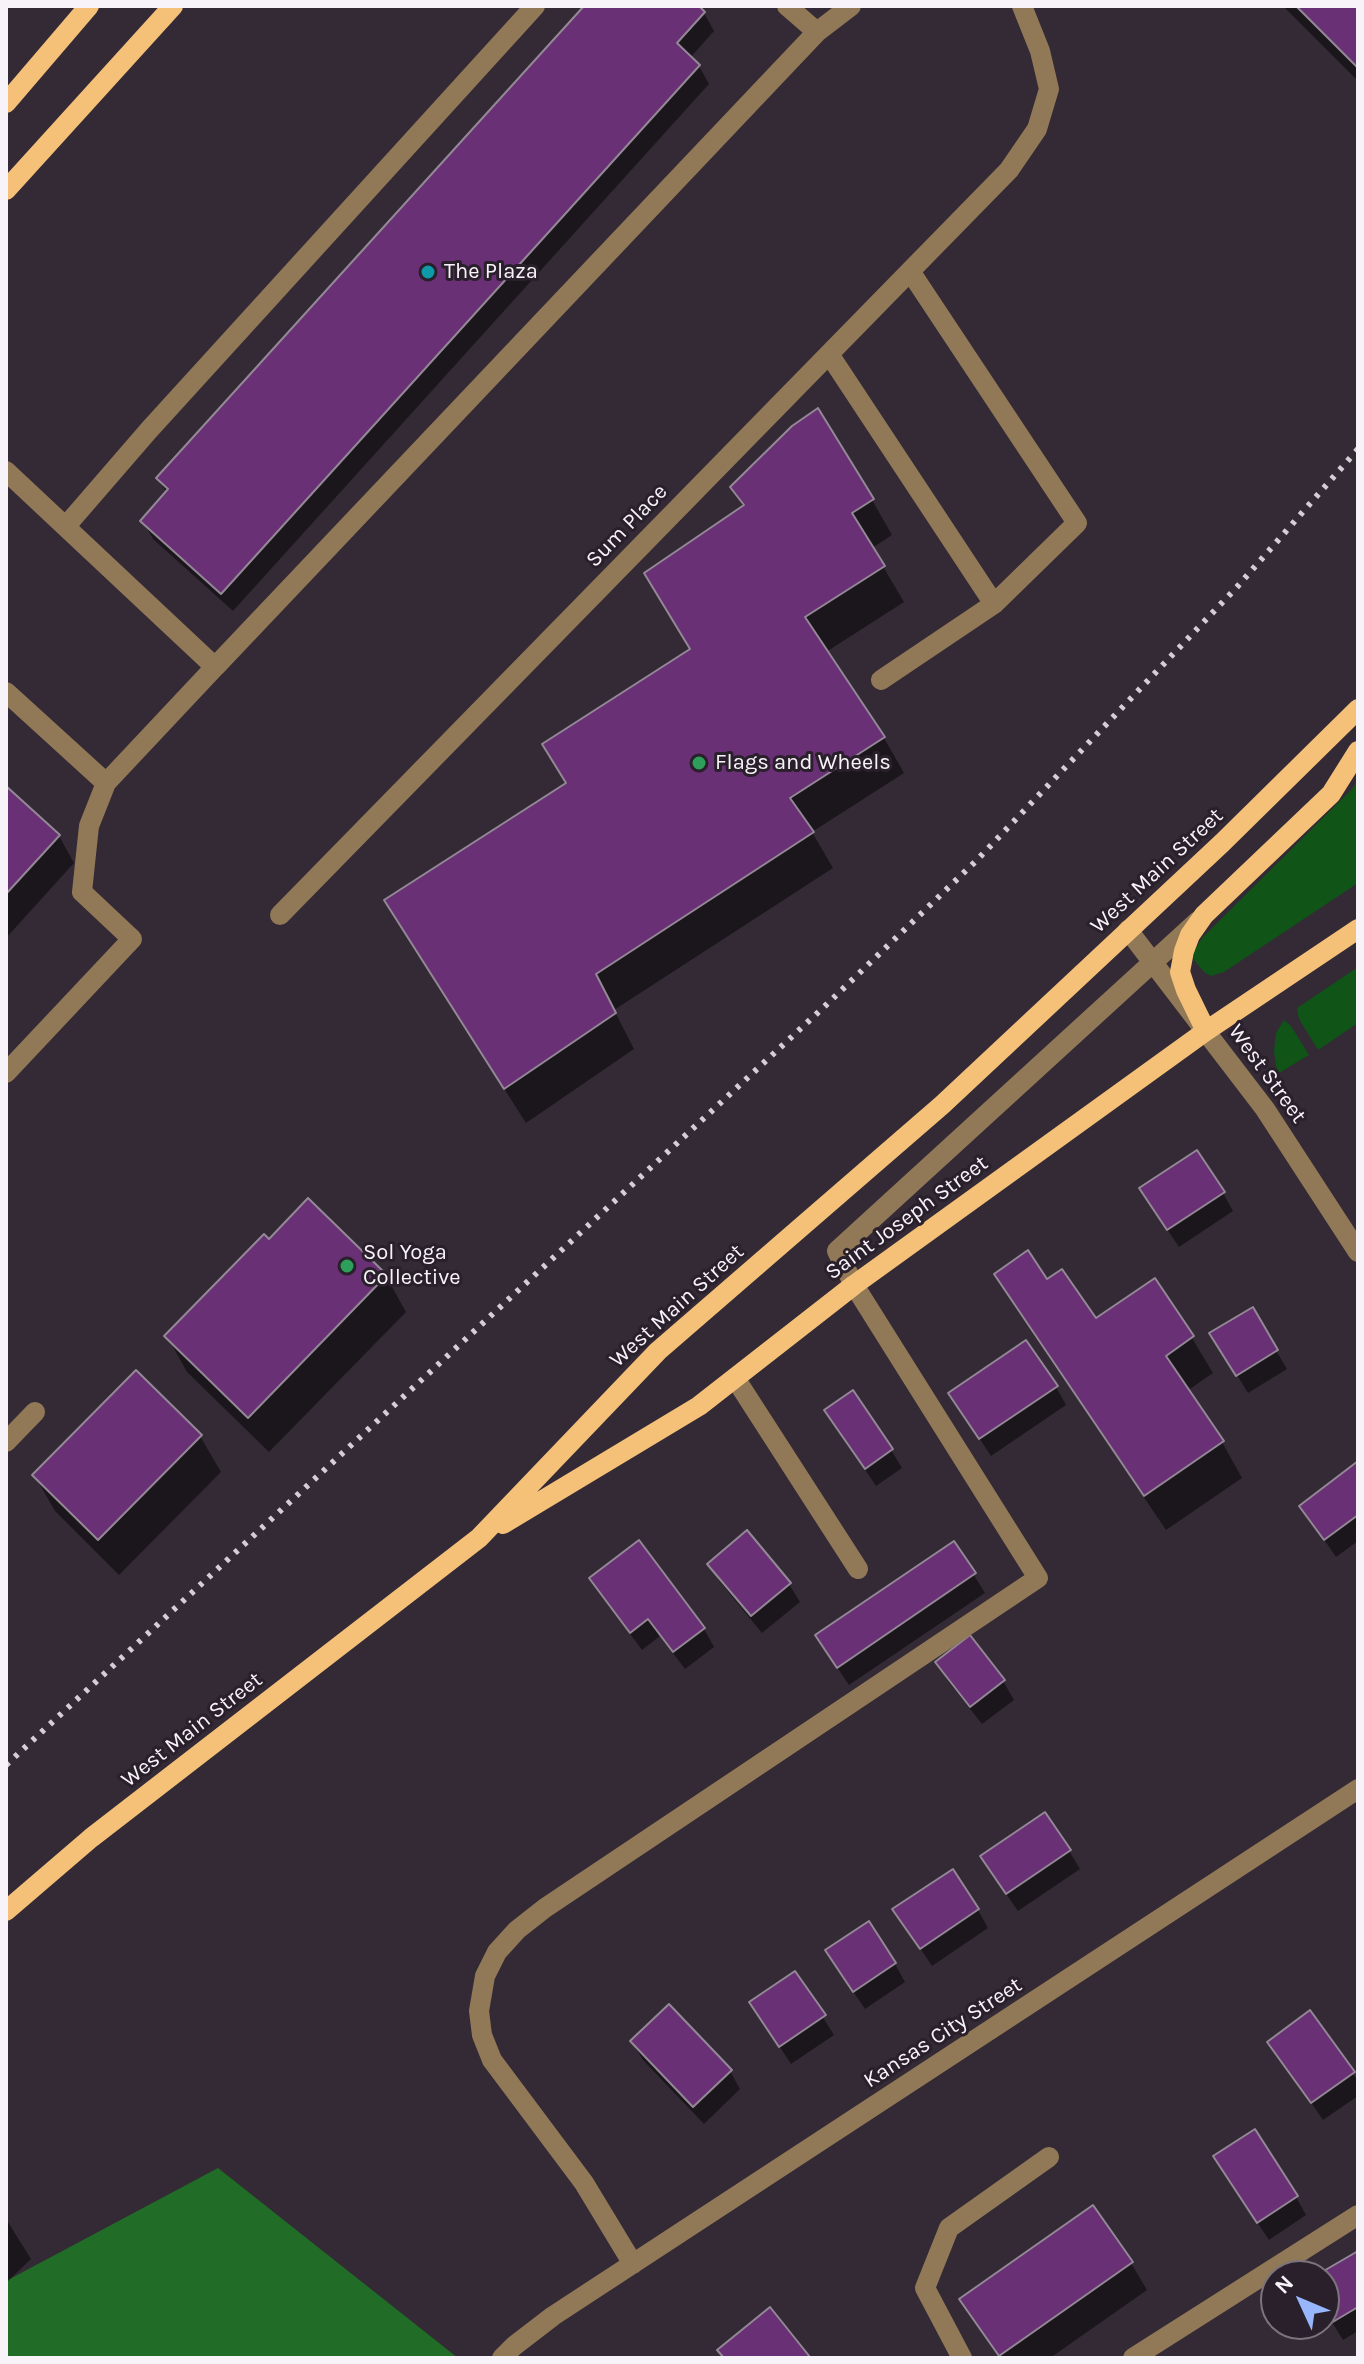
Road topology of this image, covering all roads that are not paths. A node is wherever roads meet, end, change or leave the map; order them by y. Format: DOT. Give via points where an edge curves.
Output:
graph roads {
  1 [pos="89,6"];
  2 [pos="173,6"];
  3 [pos="535,6"];
  4 [pos="787,6"];
  5 [pos="851,6"];
  6 [pos="1022,6"];
  7 [pos="817,32"];
  8 [pos="6,103"];
  9 [pos="6,190"];
  10 [pos="910,271"];
  11 [pos="829,354"];
  12 [pos="6,471"];
  13 [pos="66,526"];
  14 [pos="994,604"];
  15 [pos="215,667"];
  16 [pos="881,680"];
  17 [pos="6,692"];
  18 [pos="1358,709"];
  19 [pos="1358,751"];
  20 [pos="106,783"];
  21 [pos="280,915"];
  22 [pos="1204,915"];
  23 [pos="1358,929"];
  24 [pos="1128,930"];
  25 [pos="1153,962"];
  26 [pos="1206,1031"];
  27 [pos="6,1073"];
  28 [pos="1358,1252"];
  29 [pos="854,1285"];
  30 [pos="735,1378"];
  31 [pos="35,1412"];
  32 [pos="6,1442"];
  33 [pos="479,1538"];
  34 [pos="858,1569"];
  35 [pos="1358,1789"];
  36 [pos="6,1911"];
  37 [pos="1049,2157"];
  38 [pos="1358,2215"];
  39 [pos="633,2264"];
  40 [pos="502,2358"];
  41 [pos="962,2358"];
  42 [pos="1133,2358"];
  1 -- 8 [label="main road"];
  2 -- 9 [label="main road"];
  3 -- 13 [label="street"];
  4 -- 7 [label="street"];
  5 -- 7 [label="street"];
  6 -- 10 [label="street, Sum Place" via="1049,89 1037,129 1009,170"];
  7 -- 15 [label="street"];
  10 -- 11 [label="street, Sum Place"];
  10 -- 14 [label="street" via="1077,523"];
  11 -- 14 [label="street"];
  11 -- 21 [label="street, Sum Place"];
  12 -- 13 [label="street"];
  13 -- 15 [label="street"];
  14 -- 16 [label="street"];
  15 -- 20 [label="street"];
  17 -- 20 [label="street"];
  18 -- 24 [label="main road, West Main Street"];
  19 -- 22 [label="main road" via="1331,794"];
  20 -- 27 [label="street" via="89,826 82,892 132,939"];
  22 -- 25 [label="street"];
  22 -- 26 [label="main road" via="1190,935 1180,972"];
  23 -- 26 [label="main road, Saint Joseph Street"];
  24 -- 25 [label="street, West Street"];
  24 -- 33 [label="main road, West Main Street" via="942,1105 658,1351"];
  25 -- 26 [label="street, West Street"];
  25 -- 29 [label="street" via="837,1251"];
  26 -- 28 [label="street, West Street" via="1265,1109"];
  26 -- 29 [label="main road, Saint Joseph Street"];
  29 -- 30 [label="main road, Saint Joseph Street"];
  29 -- 39 [label="street" via="1038,1578 545,1908 497,1952 485,1976 479,2011 492,2060 584,2183"];
  30 -- 33 [label="main road, Saint Joseph Street" via="699,1406"];
  30 -- 34 [label="street"];
  31 -- 32 [label="street"];
  33 -- 36 [label="main road, West Main Street" via="91,1838"];
  35 -- 39 [label="street, Kansas City Street"];
  37 -- 41 [label="street" via="949,2228 925,2288"];
  38 -- 42 [label="street"];
  39 -- 40 [label="street, Kansas City Street" via="553,2316"];
}
